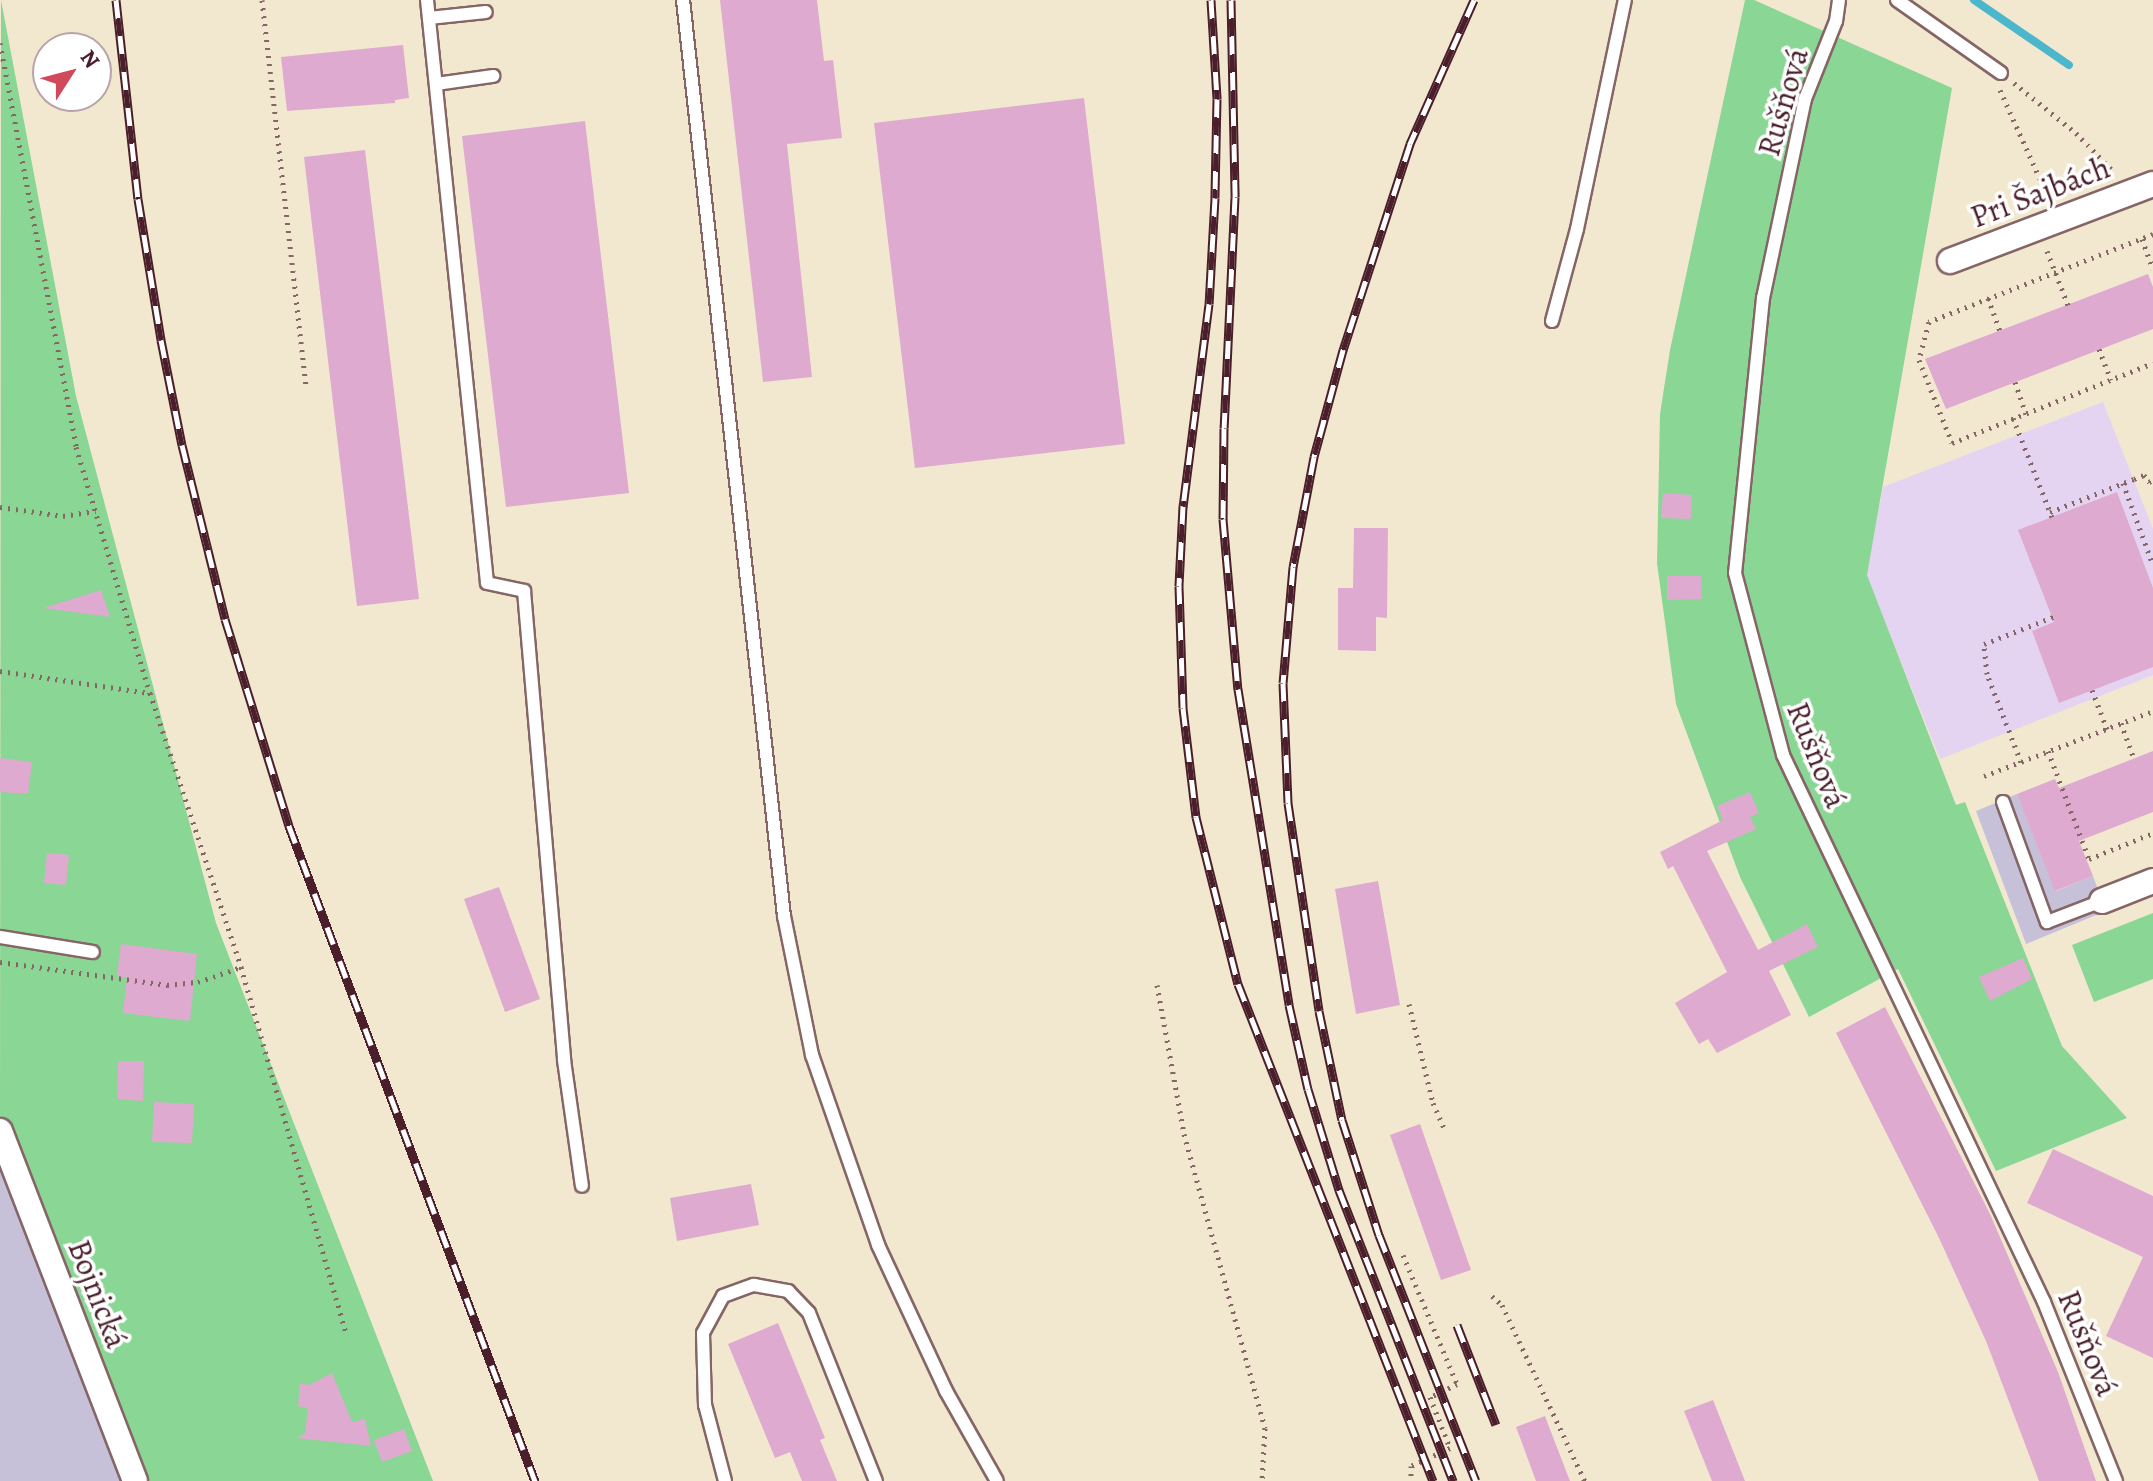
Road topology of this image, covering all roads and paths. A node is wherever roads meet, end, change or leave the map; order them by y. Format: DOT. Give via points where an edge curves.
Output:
graph roads {
  1 [pos="262,0"];
  2 [pos="427,0"];
  3 [pos="683,0"];
  4 [pos="1625,0"];
  5 [pos="1839,0"];
  6 [pos="1897,0"];
  7 [pos="486,12"];
  8 [pos="429,18"];
  9 [pos="0,43"];
  10 [pos="2001,73"];
  11 [pos="493,76"];
  12 [pos="436,84"];
  13 [pos="2143,188"];
  14 [pos="2048,224"];
  15 [pos="2153,234"];
  16 [pos="2142,239"];
  17 [pos="1950,261"];
  18 [pos="2153,269"];
  19 [pos="2056,272"];
  20 [pos="1988,298"];
  21 [pos="2068,305"];
  22 [pos="1552,321"];
  23 [pos="2000,331"];
  24 [pos="2099,349"];
  25 [pos="2153,363"];
  26 [pos="2111,380"];
  27 [pos="2015,382"];
  28 [pos="306,384"];
  29 [pos="2026,414"];
  30 [pos="2013,418"];
  31 [pos="2153,480"];
  32 [pos="2123,483"];
  33 [pos="0,507"];
  34 [pos="96,511"];
  35 [pos="2153,565"];
  36 [pos="2056,616"];
  37 [pos="0,671"];
  38 [pos="2092,690"];
  39 [pos="150,693"];
  40 [pos="2153,711"];
  41 [pos="2121,723"];
  42 [pos="2107,729"];
  43 [pos="2048,751"];
  44 [pos="2134,758"];
  45 [pos="2021,762"];
  46 [pos="1984,776"];
  47 [pos="2003,802"];
  48 [pos="2153,833"];
  49 [pos="2153,881"];
  50 [pos="2102,901"];
  51 [pos="0,937"];
  52 [pos="93,952"];
  53 [pos="0,962"];
  54 [pos="241,967"];
  55 [pos="1157,985"];
  56 [pos="1409,1004"];
  57 [pos="1445,1130"];
  58 [pos="0,1131"];
  59 [pos="582,1186"];
  60 [pos="1403,1255"];
  61 [pos="1492,1296"];
  62 [pos="346,1333"];
  63 [pos="135,1481"];
  64 [pos="725,1481"];
  65 [pos="876,1481"];
  66 [pos="997,1481"];
  67 [pos="1262,1481"];
  68 [pos="1411,1481"];
  69 [pos="1585,1481"];
  70 [pos="2116,1481"];
  1 -- 28 [label="path"];
  2 -- 8 [label="lane"];
  3 -- 66 [label="lane" via="779,871 812,1055 878,1245 946,1391"];
  4 -- 22 [label="lane"];
  5 -- 70 [label="lane, Rušňová" via="1805,99 1763,298 1735,573 1783,755 2044,1302"];
  6 -- 10 [label="lane"];
  7 -- 8 [label="lane"];
  8 -- 12 [label="lane"];
  9 -- 34 [label="path" via="76,447"];
  10 -- 13 [label="path"];
  10 -- 14 [label="path" via="2000,93"];
  11 -- 12 [label="lane"];
  12 -- 59 [label="lane" via="487,583 524,591 564,1060"];
  13 -- 14 [label="street, Pri Šajbách"];
  14 -- 17 [label="street, Pri Šajbách"];
  14 -- 19 [label="path"];
  15 -- 16 [label="path"];
  16 -- 18 [label="path"];
  16 -- 19 [label="path"];
  19 -- 20 [label="path"];
  19 -- 21 [label="path"];
  20 -- 23 [label="path"];
  20 -- 30 [label="path" via="1929,322 1919,360 1952,443"];
  24 -- 26 [label="path"];
  25 -- 26 [label="path"];
  26 -- 29 [label="path"];
  27 -- 29 [label="path"];
  29 -- 30 [label="path"];
  30 -- 32 [label="path" via="2051,514"];
  31 -- 32 [label="path" via="2144,475"];
  32 -- 35 [label="path"];
  33 -- 34 [label="path" via="63,516"];
  34 -- 39 [label="path"];
  36 -- 45 [label="path" via="1984,644 1987,674"];
  37 -- 39 [label="path"];
  38 -- 42 [label="path"];
  39 -- 54 [label="path"];
  40 -- 41 [label="path"];
  41 -- 42 [label="path"];
  41 -- 44 [label="path"];
  42 -- 43 [label="path"];
  43 -- 45 [label="path"];
  43 -- 48 [label="path" via="2089,859"];
  45 -- 46 [label="path"];
  47 -- 50 [label="lane" via="2047,922"];
  49 -- 50 [label="street"];
  51 -- 52 [label="lane"];
  53 -- 54 [label="path" via="167,985 198,982"];
  54 -- 62 [label="path"];
  55 -- 67 [label="path" via="1184,1134 1265,1428"];
  56 -- 57 [label="path" via="1433,1103"];
  58 -- 63 [label="street, Bojnická"];
  60 -- 68 [label="path" via="1457,1384 1430,1397 1450,1448 1411,1466"];
  61 -- 69 [label="path" via="1502,1305"];
  64 -- 65 [label="lane" via="705,1405 703,1333 723,1296 754,1285 788,1291 809,1313"];
}
